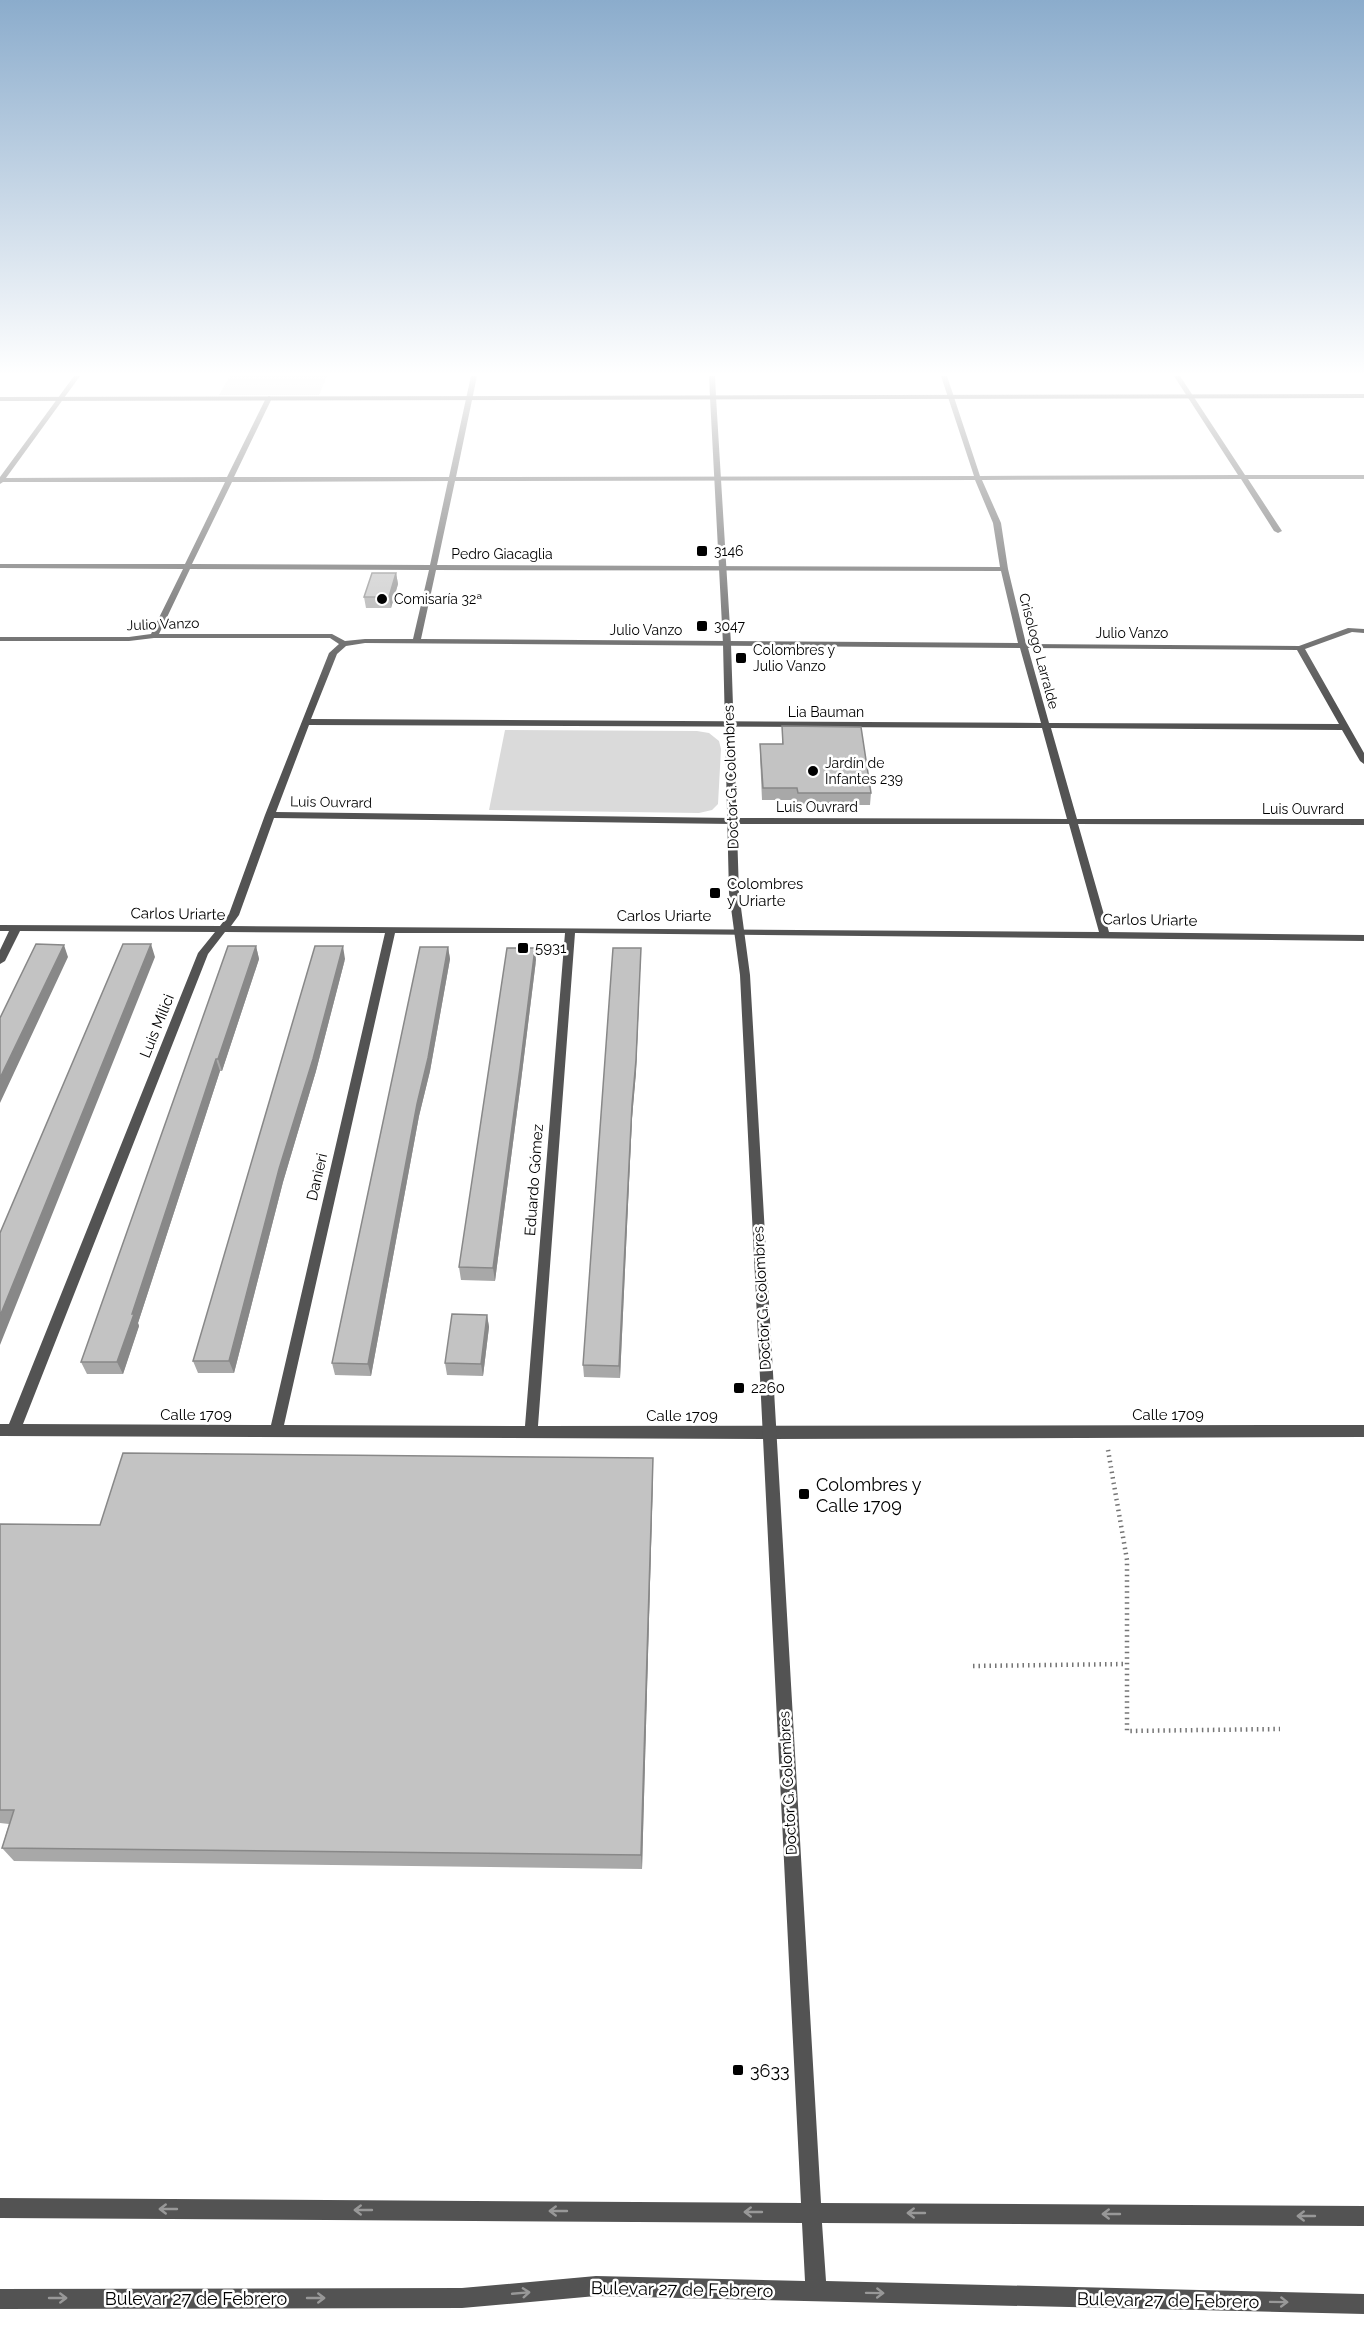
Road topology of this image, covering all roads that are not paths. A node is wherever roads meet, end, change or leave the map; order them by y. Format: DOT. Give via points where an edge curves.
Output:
graph roads {
  1 [pos="227,486"];
  2 [pos="451,486"];
  3 [pos="718,486"];
  4 [pos="981,486"];
  5 [pos="1249,486"];
  6 [pos="1278,531"];
  7 [pos="0,566"];
  8 [pos="187,567"];
  9 [pos="433,567"];
  10 [pos="723,568"];
  11 [pos="1004,569"];
  12 [pos="1364,632"];
  13 [pos="154,636"];
  14 [pos="0,639"];
  15 [pos="417,641"];
  16 [pos="344,644"];
  17 [pos="727,644"];
  18 [pos="1023,646"];
  19 [pos="1300,648"];
  20 [pos="307,722"];
  21 [pos="729,725"];
  22 [pos="1046,727"];
  23 [pos="1344,727"];
  24 [pos="1364,761"];
  25 [pos="270,815"];
  26 [pos="732,821"];
  27 [pos="1073,822"];
  28 [pos="1364,822"];
  29 [pos="0,928"];
  30 [pos="16,928"];
  31 [pos="223,930"];
  32 [pos="391,930"];
  33 [pos="738,931"];
  34 [pos="570,932"];
  35 [pos="1105,935"];
  36 [pos="1364,938"];
  37 [pos="0,961"];
  38 [pos="7,1430"];
  39 [pos="1364,1431"];
  40 [pos="276,1432"];
  41 [pos="531,1432"];
  42 [pos="769,1433"];
  43 [pos="0,2208"];
  44 [pos="811,2213"];
  45 [pos="1364,2216"];
  46 [pos="816,2292"];
  47 [pos="0,2299"];
  48 [pos="1364,2304"];
  1 -- 8 [label="street"];
  2 -- 9 [label="street"];
  3 -- 10 [label="street, Doctor G. Colombres"];
  4 -- 11 [label="street, Crisologo Larralde" via="997,523"];
  5 -- 6 [label="street"];
  7 -- 8 [label="street, Pedro Giacaglia"];
  8 -- 9 [label="street, Pedro Giacaglia"];
  8 -- 13 [label="street"];
  9 -- 10 [label="street, Pedro Giacaglia"];
  9 -- 15 [label="street"];
  10 -- 11 [label="street, Pedro Giacaglia"];
  10 -- 17 [label="street, Doctor G. Colombres"];
  11 -- 18 [label="street, Crisologo Larralde"];
  12 -- 19 [label="street, Julio Vanzo" via="1351,630"];
  13 -- 14 [label="street, Julio Vanzo"];
  13 -- 16 [label="street, Julio Vanzo" via="332,636"];
  15 -- 16 [label="street, Julio Vanzo"];
  15 -- 17 [label="street, Julio Vanzo"];
  16 -- 20 [label="street, Luis Milici" via="333,653"];
  17 -- 18 [label="street, Julio Vanzo"];
  17 -- 21 [label="street, Doctor G. Colombres"];
  18 -- 19 [label="street, Julio Vanzo"];
  18 -- 22 [label="street, Crisologo Larralde"];
  19 -- 23 [label="street"];
  20 -- 21 [label="street, Lia Bauman"];
  20 -- 25 [label="street, Luis Milici"];
  21 -- 22 [label="street, Lia Bauman"];
  21 -- 26 [label="street, Doctor G. Colombres"];
  22 -- 23 [label="street, Lia Bauman"];
  22 -- 27 [label="street, Crisologo Larralde"];
  23 -- 24 [label="street"];
  25 -- 26 [label="street, Luis Ouvrard"];
  25 -- 31 [label="street, Luis Milici" via="234,915"];
  26 -- 27 [label="street, Luis Ouvrard"];
  26 -- 33 [label="street, Doctor G. Colombres"];
  27 -- 28 [label="street, Luis Ouvrard"];
  27 -- 35 [label="street, Crisologo Larralde"];
  29 -- 30 [label="street, Carlos Uriarte"];
  30 -- 31 [label="street, Carlos Uriarte"];
  30 -- 37 [label="street"];
  31 -- 32 [label="street, Carlos Uriarte"];
  31 -- 38 [label="street, Luis Milici" via="203,953"];
  32 -- 34 [label="street, Carlos Uriarte"];
  32 -- 40 [label="street, Danieri"];
  33 -- 34 [label="street, Carlos Uriarte"];
  33 -- 35 [label="street, Carlos Uriarte"];
  33 -- 42 [label="street, Doctor G. Colombres" via="745,975"];
  34 -- 41 [label="street, Eduardo Gómez"];
  35 -- 36 [label="street, Carlos Uriarte"];
  38 -- 40 [label="street, Calle 1709"];
  39 -- 42 [label="street, Calle 1709"];
  40 -- 41 [label="street, Calle 1709"];
  41 -- 42 [label="street, Calle 1709"];
  42 -- 44 [label="street, Doctor G. Colombres"];
  44 -- 43 [label="street, one-way"];
  45 -- 44 [label="street, one-way"];
  44 -- 46 [label="street, Doctor G. Colombres"];
  47 -- 46 [label="street, Bulevar 27 de Febrero, one-way" via="462,2298 596,2286"];
  46 -- 48 [label="street, Bulevar 27 de Febrero, one-way"];
}
